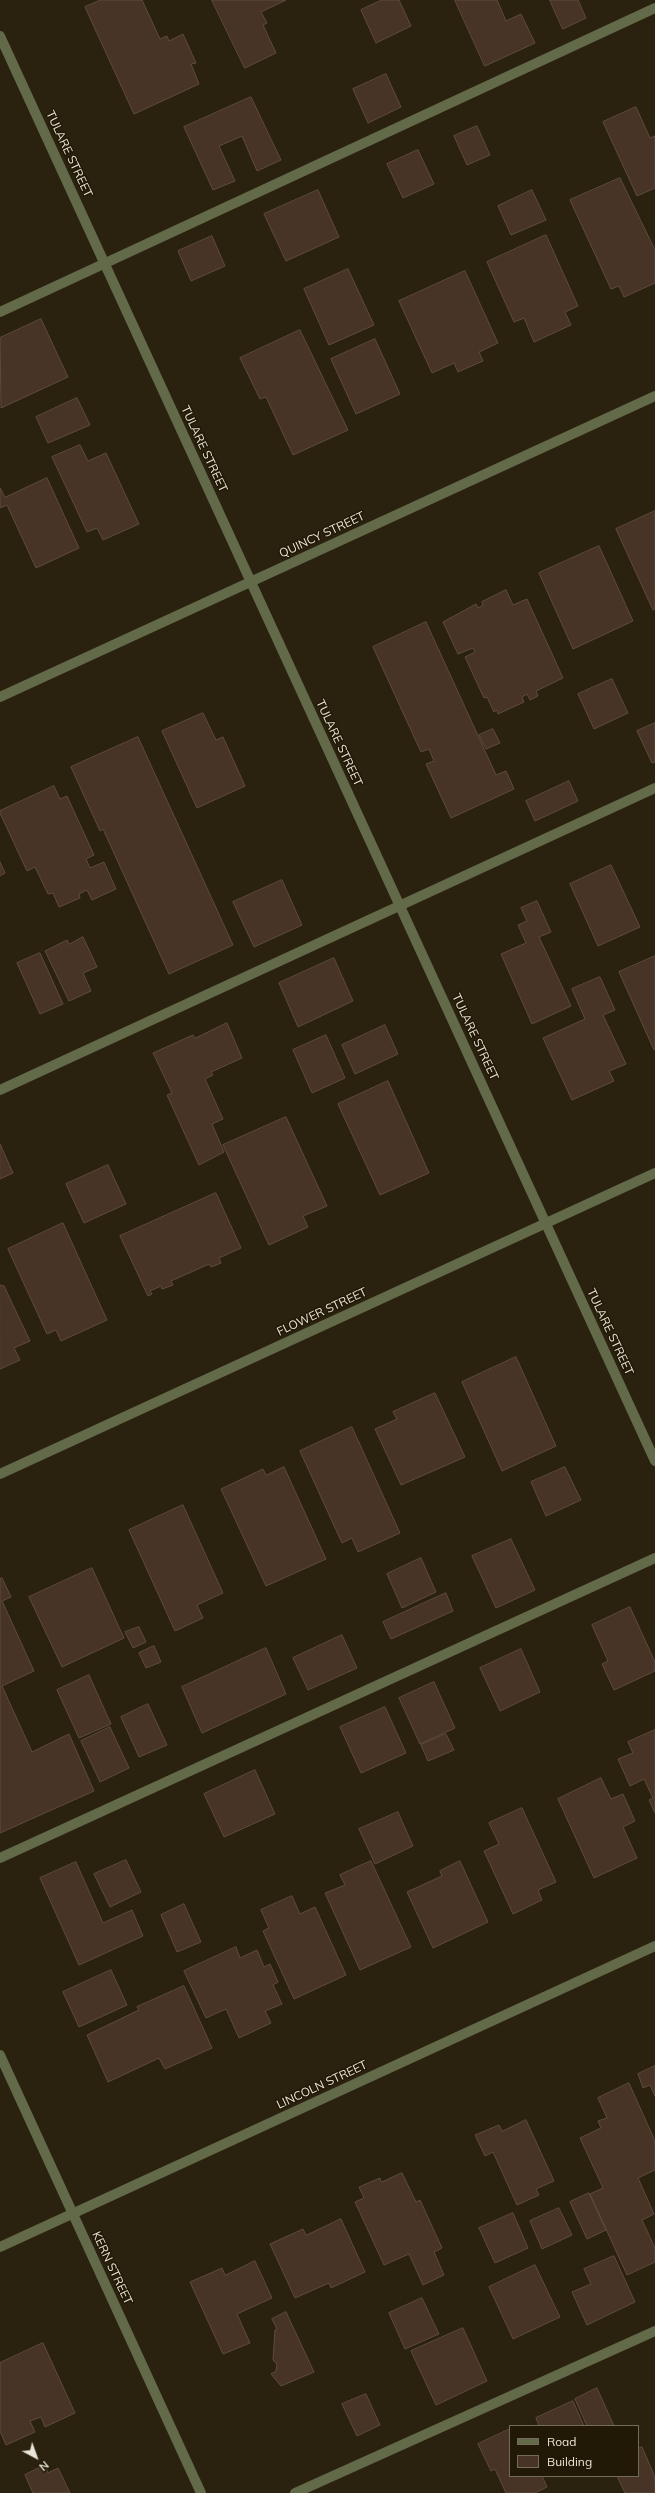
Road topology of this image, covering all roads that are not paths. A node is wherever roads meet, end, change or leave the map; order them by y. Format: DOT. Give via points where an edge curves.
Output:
graph roads {
  1 [pos="655,8"];
  2 [pos="0,36"];
  3 [pos="105,264"];
  4 [pos="0,312"];
  5 [pos="655,396"];
  6 [pos="251,582"];
  7 [pos="0,698"];
  8 [pos="655,788"];
  9 [pos="399,905"];
  10 [pos="0,1090"];
  11 [pos="655,1173"];
  12 [pos="546,1223"];
  13 [pos="655,1461"];
  14 [pos="0,1474"];
  15 [pos="655,1558"];
  16 [pos="0,1858"];
  17 [pos="655,1946"];
  18 [pos="0,2055"];
  19 [pos="73,2213"];
  20 [pos="0,2247"];
  21 [pos="655,2330"];
  22 [pos="201,2493"];
  23 [pos="295,2493"];
  1 -- 3 [label="street"];
  2 -- 3 [label="street, TULARE STREET"];
  3 -- 4 [label="street"];
  3 -- 6 [label="street, TULARE STREET"];
  5 -- 6 [label="street, QUINCY STREET"];
  6 -- 7 [label="street, QUINCY STREET"];
  6 -- 9 [label="street, TULARE STREET"];
  8 -- 9 [label="street"];
  9 -- 10 [label="street"];
  9 -- 12 [label="street, TULARE STREET"];
  11 -- 12 [label="street, FLOWER STREET"];
  12 -- 13 [label="street, TULARE STREET"];
  12 -- 14 [label="street, FLOWER STREET"];
  15 -- 16 [label="street"];
  17 -- 19 [label="street, LINCOLN STREET"];
  18 -- 19 [label="street, KERN STREET"];
  19 -- 20 [label="street, LINCOLN STREET"];
  19 -- 22 [label="street, KERN STREET"];
  21 -- 23 [label="street"];
}
